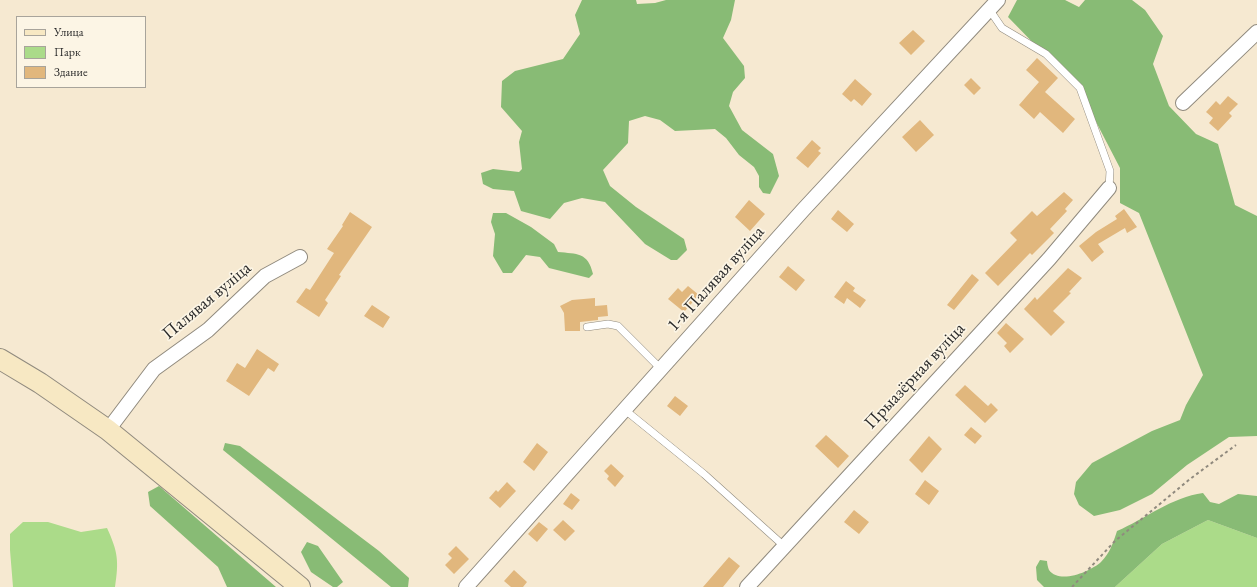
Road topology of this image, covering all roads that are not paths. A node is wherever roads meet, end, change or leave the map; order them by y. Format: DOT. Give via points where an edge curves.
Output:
graph roads {
  1 [pos="992,3"];
  2 [pos="1257,32"];
  3 [pos="1183,103"];
  4 [pos="1110,188"];
  5 [pos="300,257"];
  6 [pos="587,327"];
  7 [pos="0,359"];
  8 [pos="661,369"];
  9 [pos="625,410"];
  10 [pos="108,430"];
  11 [pos="784,546"];
  12 [pos="300,587"];
  13 [pos="466,587"];
  14 [pos="747,587"];
  1 -- 4 [label="lane" via="1002,28 1046,54 1080,88 1110,171"];
  1 -- 8 [label="street, 1-я Палявая вуліца"];
  2 -- 3 [label="street"];
  4 -- 11 [label="street, Прыазёрная вуліца" via="1049,259"];
  5 -- 10 [label="street, Палявая вуліца" via="265,276 208,330 154,369"];
  6 -- 8 [label="lane" via="608,324 618,326"];
  7 -- 10 [label="main road"];
  8 -- 9 [label="street, 1-я Палявая вуліца"];
  9 -- 11 [label="lane" via="704,474"];
  9 -- 13 [label="street, 1-я Палявая вуліца"];
  10 -- 12 [label="main road"];
  11 -- 14 [label="street, Прыазёрная вуліца"];
}
